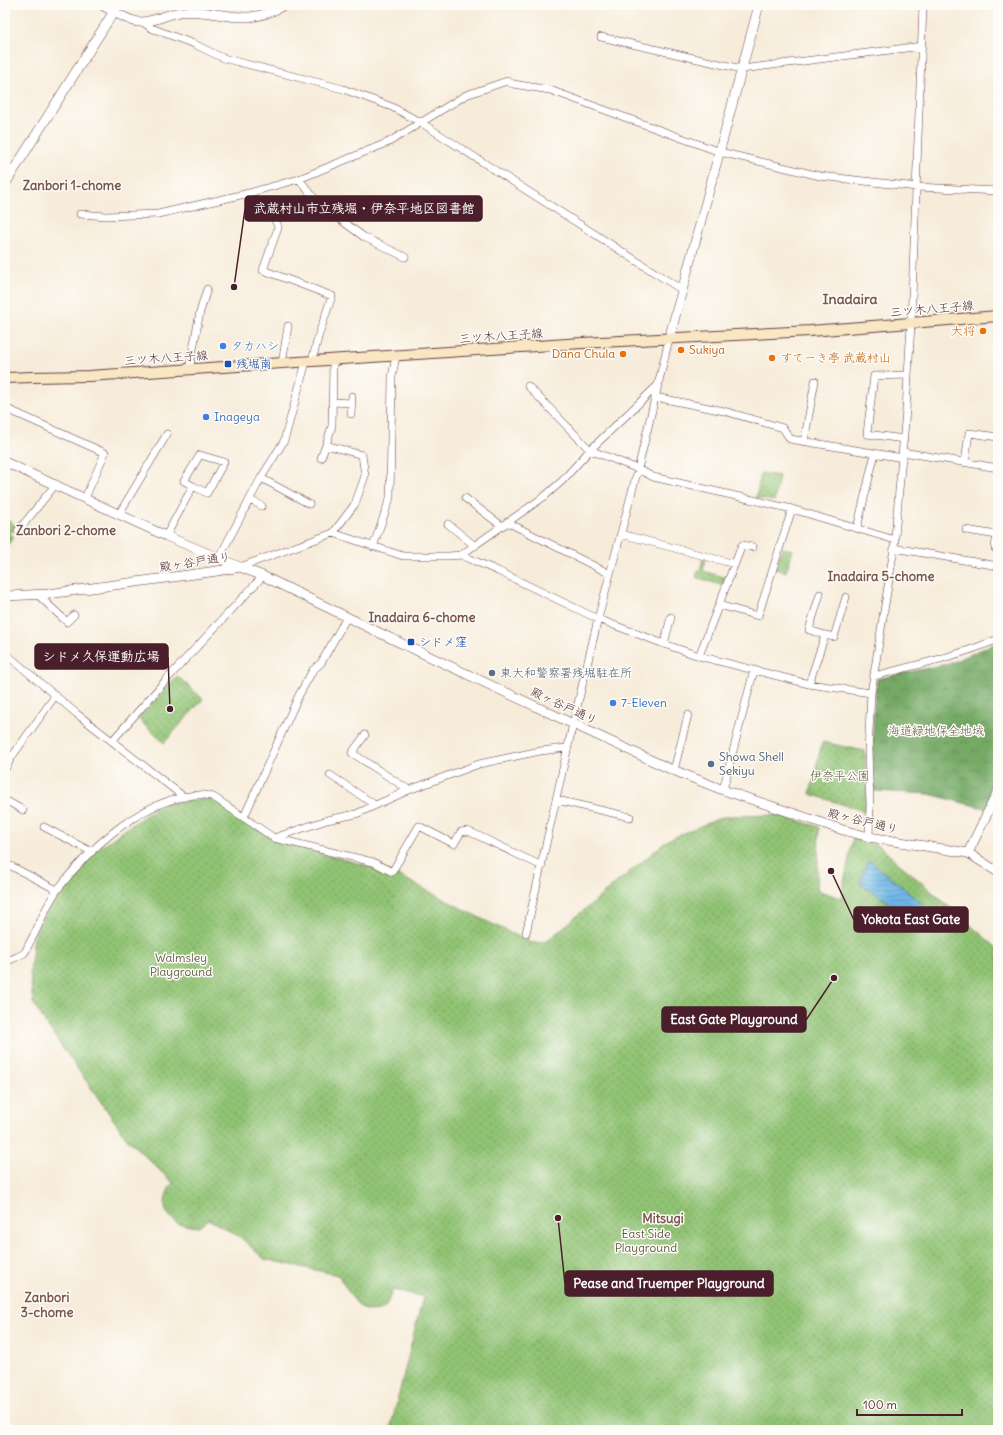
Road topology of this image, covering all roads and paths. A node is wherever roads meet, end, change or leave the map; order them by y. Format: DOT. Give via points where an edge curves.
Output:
graph roads {
  1 [pos="102,5"];
  2 [pos="284,5"];
  3 [pos="759,5"];
  4 [pos="923,5"];
  5 [pos="116,8"];
  6 [pos="143,22"];
  7 [pos="601,37"];
  8 [pos="922,46"];
  9 [pos="742,69"];
  10 [pos="420,122"];
  11 [pos="720,152"];
  12 [pos="300,179"];
  13 [pos="5,184"];
  14 [pos="917,187"];
  15 [pos="998,190"];
  16 [pos="245,194"];
  17 [pos="80,214"];
  18 [pos="405,257"];
  19 [pos="207,289"];
  20 [pos="682,290"];
  21 [pos="998,316"];
  22 [pos="911,324"];
  23 [pos="288,326"];
  24 [pos="669,339"];
  25 [pos="396,356"];
  26 [pos="333,360"];
  27 [pos="309,361"];
  28 [pos="282,364"];
  29 [pos="189,370"];
  30 [pos="908,375"];
  31 [pos="5,378"];
  32 [pos="815,381"];
  33 [pos="658,385"];
  34 [pos="528,386"];
  35 [pos="656,397"];
  36 [pos="332,402"];
  37 [pos="5,408"];
  38 [pos="351,414"];
  39 [pos="168,434"];
  40 [pos="998,437"];
  41 [pos="904,439"];
  42 [pos="804,442"];
  43 [pos="326,445"];
  44 [pos="590,450"];
  45 [pos="875,453"];
  46 [pos="903,455"];
  47 [pos="321,458"];
  48 [pos="5,462"];
  49 [pos="965,462"];
  50 [pos="998,468"];
  51 [pos="638,469"];
  52 [pos="261,478"];
  53 [pos="56,484"];
  54 [pos="193,486"];
  55 [pos="85,498"];
  56 [pos="465,498"];
  57 [pos="250,500"];
  58 [pos="309,504"];
  59 [pos="262,506"];
  60 [pos="792,509"];
  61 [pos="119,514"];
  62 [pos="448,524"];
  63 [pos="504,524"];
  64 [pos="858,528"];
  65 [pos="966,530"];
  66 [pos="18,531"];
  67 [pos="997,531"];
  68 [pos="333,533"];
  69 [pos="621,534"];
  70 [pos="166,536"];
  71 [pos="895,540"];
  72 [pos="474,546"];
  73 [pos="372,547"];
  74 [pos="753,547"];
  75 [pos="894,548"];
  76 [pos="995,548"];
  77 [pos="461,555"];
  78 [pos="219,558"];
  79 [pos="735,564"];
  80 [pos="998,566"];
  81 [pos="240,567"];
  82 [pos="610,574"];
  83 [pos="263,576"];
  84 [pos="820,594"];
  85 [pos="38,595"];
  86 [pos="5,596"];
  87 [pos="846,597"];
  88 [pos="719,605"];
  89 [pos="74,615"];
  90 [pos="347,617"];
  91 [pos="671,617"];
  92 [pos="598,619"];
  93 [pos="825,634"];
  94 [pos="998,638"];
  95 [pos="664,644"];
  96 [pos="5,653"];
  97 [pos="699,656"];
  98 [pos="754,670"];
  99 [pos="874,676"];
  100 [pos="809,684"];
  101 [pos="871,693"];
  102 [pos="55,696"];
  103 [pos="688,716"];
  104 [pos="573,724"];
  105 [pos="365,735"];
  106 [pos="112,741"];
  107 [pos="567,748"];
  108 [pos="5,769"];
  109 [pos="674,770"];
  110 [pos="330,775"];
  111 [pos="409,790"];
  112 [pos="723,790"];
  113 [pos="998,791"];
  114 [pos="184,797"];
  115 [pos="5,800"];
  116 [pos="557,800"];
  117 [pos="995,804"];
  118 [pos="375,805"];
  119 [pos="23,810"];
  120 [pos="244,817"];
  121 [pos="630,818"];
  122 [pos="44,827"];
  123 [pos="869,837"];
  124 [pos="274,838"];
  125 [pos="92,852"];
  126 [pos="968,853"];
  127 [pos="5,863"];
  128 [pos="542,866"];
  129 [pos="998,872"];
  130 [pos="57,890"];
  131 [pos="526,933"];
  132 [pos="5,962"];
  1 -- 5 [label="street"];
  2 -- 6 [label="street" via="267,14 249,18 190,11"];
  3 -- 9 [label="street"];
  4 -- 8 [label="street"];
  5 -- 6 [label="street" via="133,21"];
  5 -- 13 [label="street"];
  6 -- 10 [label="street" via="151,28 223,58 343,89 392,107"];
  7 -- 9 [label="street"];
  8 -- 9 [label="street"];
  8 -- 14 [label="street"];
  9 -- 11 [label="street"];
  10 -- 11 [label="street" via="466,95 507,81 550,90"];
  10 -- 12 [label="street" via="389,142"];
  10 -- 20 [label="street"];
  11 -- 14 [label="street" via="820,176"];
  11 -- 20 [label="street"];
  12 -- 16 [label="street"];
  12 -- 18 [label="street" via="319,204 364,237"];
  14 -- 15 [label="street"];
  14 -- 22 [label="street"];
  16 -- 17 [label="street" via="158,214"];
  16 -- 27 [label="street" via="278,224 263,270 332,296"];
  19 -- 29 [label="street"];
  20 -- 24 [label="street"];
  21 -- 22 [label="main road, 三ツ木八王子線"];
  22 -- 24 [label="main road, 三ツ木八王子線"];
  22 -- 30 [label="street"];
  23 -- 28 [label="street"];
  24 -- 25 [label="main road, 三ツ木八王子線"];
  24 -- 33 [label="street"];
  25 -- 26 [label="main road, 三ツ木八王子線"];
  25 -- 73 [label="street" via="392,377 390,498"];
  26 -- 27 [label="main road, 三ツ木八王子線"];
  26 -- 36 [label="street"];
  27 -- 28 [label="main road, 三ツ木八王子線"];
  27 -- 52 [label="street" via="284,441"];
  28 -- 29 [label="main road, 三ツ木八王子線"];
  29 -- 31 [label="main road, 三ツ木八王子線"];
  30 -- 41 [label="street"];
  30 -- 41 [label="street" via="874,376 867,434"];
  32 -- 42 [label="street"];
  33 -- 35 [label="street"];
  33 -- 44 [label="street"];
  34 -- 44 [label="street"];
  35 -- 42 [label="street" via="724,411 783,428 790,439"];
  35 -- 51 [label="street"];
  36 -- 38 [label="street" via="352,399"];
  36 -- 43 [label="street" via="332,426"];
  37 -- 55 [label="street" via="105,453"];
  39 -- 61 [label="street"];
  40 -- 49 [label="street" via="969,433"];
  41 -- 46 [label="street"];
  42 -- 45 [label="street"];
  43 -- 47 [label="street"];
  43 -- 68 [label="street" via="362,455 365,476 355,504"];
  44 -- 51 [label="street"];
  44 -- 63 [label="street" via="545,496"];
  45 -- 46 [label="street"];
  45 -- 64 [label="street"];
  46 -- 49 [label="street"];
  46 -- 71 [label="street"];
  48 -- 53 [label="street"];
  49 -- 50 [label="street"];
  51 -- 60 [label="street" via="653,477"];
  51 -- 69 [label="street"];
  52 -- 57 [label="street"];
  52 -- 58 [label="street"];
  53 -- 55 [label="street"];
  53 -- 66 [label="street"];
  54 -- 54 [label="street" via="184,481 200,455 224,462 206,493"];
  54 -- 70 [label="street"];
  55 -- 61 [label="street"];
  56 -- 63 [label="street"];
  57 -- 59 [label="street"];
  57 -- 78 [label="street"];
  60 -- 64 [label="street"];
  60 -- 88 [label="street" via="758,616"];
  61 -- 70 [label="street"];
  62 -- 72 [label="street"];
  63 -- 72 [label="street"];
  63 -- 82 [label="street"];
  64 -- 71 [label="street"];
  65 -- 67 [label="street"];
  67 -- 76 [label="street"];
  68 -- 73 [label="street"];
  68 -- 81 [label="street"];
  69 -- 79 [label="street"];
  69 -- 82 [label="street"];
  70 -- 78 [label="street"];
  71 -- 75 [label="street"];
  72 -- 77 [label="street"];
  73 -- 77 [label="street" via="403,556"];
  74 -- 79 [label="street" via="742,545"];
  75 -- 80 [label="street"];
  75 -- 99 [label="street"];
  77 -- 92 [label="street"];
  78 -- 81 [label="street"];
  79 -- 88 [label="street"];
  81 -- 83 [label="street, 殿ヶ谷戸通り"];
  81 -- 85 [label="street, 殿ヶ谷戸通り"];
  82 -- 92 [label="street"];
  83 -- 90 [label="street, 殿ヶ谷戸通り"];
  83 -- 106 [label="street"];
  84 -- 93 [label="street" via="809,630"];
  85 -- 86 [label="street, 殿ヶ谷戸通り"];
  85 -- 89 [label="street" via="67,622"];
  87 -- 93 [label="street" via="834,637"];
  88 -- 97 [label="street"];
  90 -- 104 [label="street, 殿ヶ谷戸通り"];
  90 -- 120 [label="street" via="299,696"];
  91 -- 95 [label="street"];
  92 -- 95 [label="street"];
  92 -- 104 [label="street"];
  93 -- 100 [label="street"];
  94 -- 99 [label="street" via="955,655"];
  95 -- 97 [label="street"];
  96 -- 102 [label="street"];
  97 -- 98 [label="street"];
  98 -- 100 [label="street"];
  98 -- 112 [label="street"];
  99 -- 101 [label="street"];
  100 -- 101 [label="street"];
  101 -- 123 [label="street" via="868,751"];
  102 -- 106 [label="street"];
  102 -- 108 [label="street"];
  103 -- 109 [label="street"];
  104 -- 107 [label="street"];
  104 -- 109 [label="street, 殿ヶ谷戸通り"];
  105 -- 111 [label="street" via="352,752"];
  106 -- 114 [label="street"];
  107 -- 111 [label="street" via="479,764"];
  107 -- 116 [label="street"];
  109 -- 112 [label="street, 殿ヶ谷戸通り"];
  110 -- 118 [label="street"];
  111 -- 118 [label="street"];
  112 -- 123 [label="street, 殿ヶ谷戸通り"];
  113 -- 117 [label="street"];
  114 -- 120 [label="street" via="201,794 212,796"];
  114 -- 125 [label="street" via="161,804 130,820"];
  115 -- 119 [label="street"];
  116 -- 121 [label="street"];
  116 -- 128 [label="street"];
  117 -- 126 [label="street"];
  118 -- 124 [label="street" via="356,814 327,820"];
  120 -- 124 [label="street"];
  122 -- 125 [label="street"];
  123 -- 126 [label="street, 殿ヶ谷戸通り"];
  124 -- 128 [label="street" via="373,862 392,872 419,826 454,844 461,832 468,831"];
  125 -- 130 [label="street"];
  126 -- 129 [label="street, 殿ヶ谷戸通り"];
  127 -- 130 [label="street"];
  128 -- 131 [label="street"];
  130 -- 132 [label="street" via="24,953"];
}
